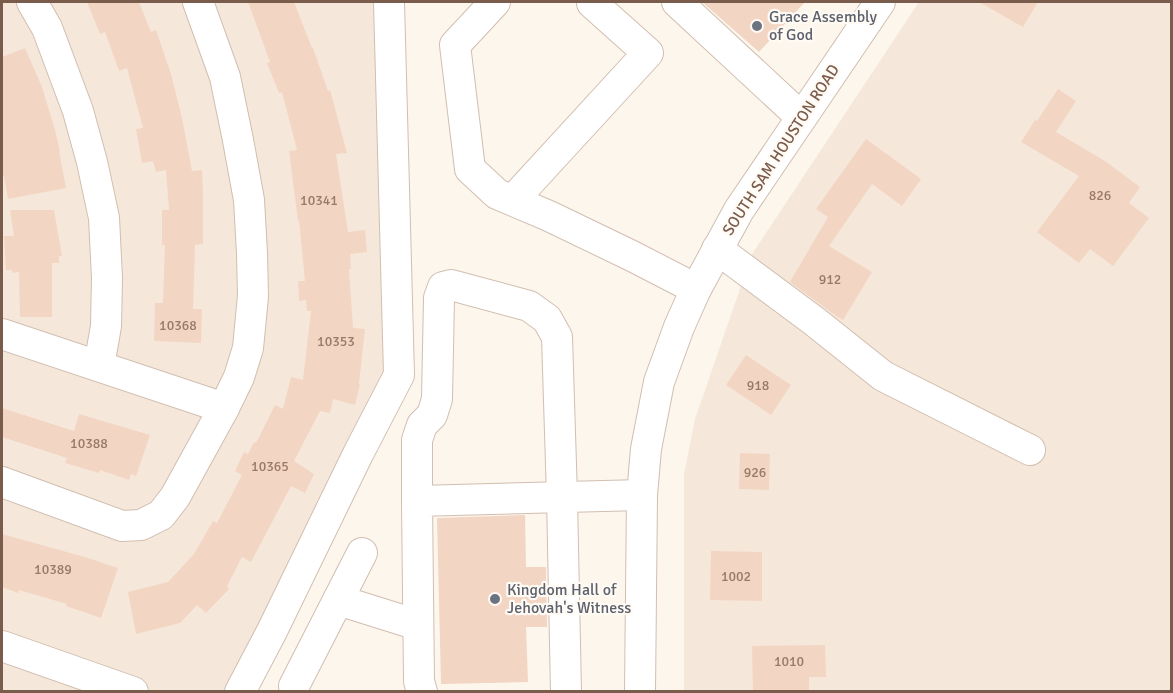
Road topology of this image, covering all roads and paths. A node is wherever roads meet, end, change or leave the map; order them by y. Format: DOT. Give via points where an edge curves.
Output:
graph roads {
  1 [pos="32,2"];
  2 [pos="198,2"];
  3 [pos="388,2"];
  4 [pos="495,2"];
  5 [pos="592,2"];
  6 [pos="677,2"];
  7 [pos="880,2"];
  8 [pos="801,117"];
  9 [pos="513,200"];
  10 [pos="717,249"];
  11 [pos="696,289"];
  12 [pos="2,334"];
  13 [pos="99,366"];
  14 [pos="224,408"];
  15 [pos="1030,450"];
  16 [pos="2,482"];
  17 [pos="642,495"];
  18 [pos="562,497"];
  19 [pos="417,501"];
  20 [pos="362,553"];
  21 [pos="338,600"];
  22 [pos="418,625"];
  23 [pos="2,646"];
  24 [pos="294,686"];
  25 [pos="133,692"];
  26 [pos="240,692"];
  27 [pos="422,692"];
  28 [pos="566,692"];
  29 [pos="640,692"];
  1 -- 13 [label="street" via="47,28 78,111 104,218 106,326"];
  2 -- 14 [label="street" via="225,76 249,211 253,296 248,348"];
  3 -- 26 [label="street" via="399,375"];
  4 -- 9 [label="street" via="454,45 470,169 497,194"];
  5 -- 9 [label="street" via="648,53"];
  6 -- 8 [label="street"];
  7 -- 8 [label="street, SOUTH SAM HOUSTON ROAD"];
  8 -- 10 [label="street, SOUTH SAM HOUSTON ROAD"];
  9 -- 11 [label="street"];
  10 -- 11 [label="street, SOUTH SAM HOUSTON ROAD"];
  10 -- 15 [label="street" via="883,376"];
  11 -- 17 [label="street, SOUTH SAM HOUSTON ROAD" via="659,382"];
  12 -- 13 [label="street"];
  13 -- 14 [label="street"];
  14 -- 16 [label="street" via="175,497 161,515 141,525 122,526"];
  17 -- 18 [label="street"];
  17 -- 29 [label="street, SOUTH SAM HOUSTON ROAD"];
  18 -- 19 [label="street"];
  18 -- 19 [label="street" via="557,337 547,319 529,306 451,285 442,287 440,298 437,399 417,440"];
  18 -- 28 [label="street"];
  19 -- 22 [label="street"];
  20 -- 21 [label="street"];
  21 -- 22 [label="street"];
  21 -- 24 [label="street"];
  22 -- 27 [label="street"];
  23 -- 25 [label="street"];
}
